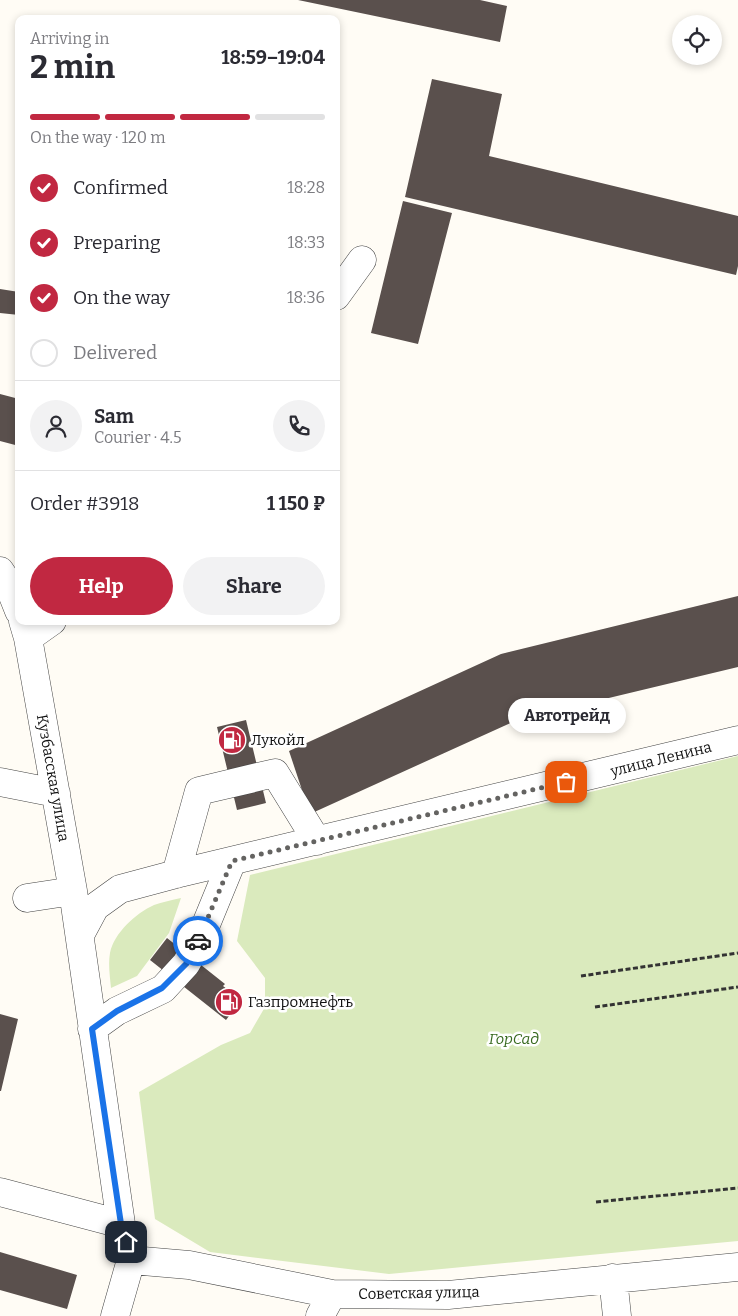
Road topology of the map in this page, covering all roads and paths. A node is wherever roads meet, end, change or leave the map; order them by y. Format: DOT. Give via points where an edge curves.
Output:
graph roads {
  1 [pos="362,260"];
  2 [pos="340,290"];
  3 [pos="9,575"];
  4 [pos="15,597"];
  5 [pos="40,625"];
  6 [pos="25,630"];
  7 [pos="738,740"];
  8 [pos="0,782"];
  9 [pos="56,793"];
  10 [pos="317,842"];
  11 [pos="232,861"];
  12 [pos="68,862"];
  13 [pos="176,874"];
  14 [pos="120,889"];
  15 [pos="73,891"];
  16 [pos="27,898"];
  17 [pos="80,935"];
  18 [pos="738,953"];
  19 [pos="581,976"];
  20 [pos="738,987"];
  21 [pos="595,1008"];
  22 [pos="92,1029"];
  23 [pos="738,1188"];
  24 [pos="0,1192"];
  25 [pos="596,1202"];
  26 [pos="121,1224"];
  27 [pos="131,1260"];
  28 [pos="738,1267"];
  29 [pos="613,1278"];
  30 [pos="326,1305"];
  31 [pos="115,1316"];
  32 [pos="617,1316"];
  1 -- 2 [label="street"];
  3 -- 4 [label="street"];
  5 -- 6 [label="street"];
  6 -- 9 [label="street, Кузбасская улица"];
  7 -- 10 [label="street, улица Ленина"];
  8 -- 9 [label="street"];
  9 -- 12 [label="street, Кузбасская улица"];
  10 -- 11 [label="street, улица Ленина"];
  10 -- 13 [label="street" via="274,773 198,791"];
  11 -- 13 [label="street, улица Ленина"];
  11 -- 22 [label="street" via="200,939 186,964 162,988 117,1011"];
  12 -- 14 [label="street" via="91,884"];
  12 -- 15 [label="street, Кузбасская улица"];
  13 -- 14 [label="street, улица Ленина"];
  14 -- 17 [label="street, улица Ленина" via="95,907"];
  15 -- 16 [label="street"];
  15 -- 17 [label="street, Кузбасская улица"];
  17 -- 22 [label="street, Кузбасская улица"];
  18 -- 19 [label="path"];
  20 -- 21 [label="path"];
  22 -- 26 [label="street, Кузбасская улица"];
  23 -- 25 [label="path"];
  24 -- 26 [label="street"];
  26 -- 27 [label="street, Кузбасская улица"];
  27 -- 30 [label="street, Советская улица" via="189,1265"];
  27 -- 31 [label="street"];
  28 -- 29 [label="street, Советская улица"];
  29 -- 30 [label="street, Советская улица"];
  29 -- 32 [label="street"];
}
